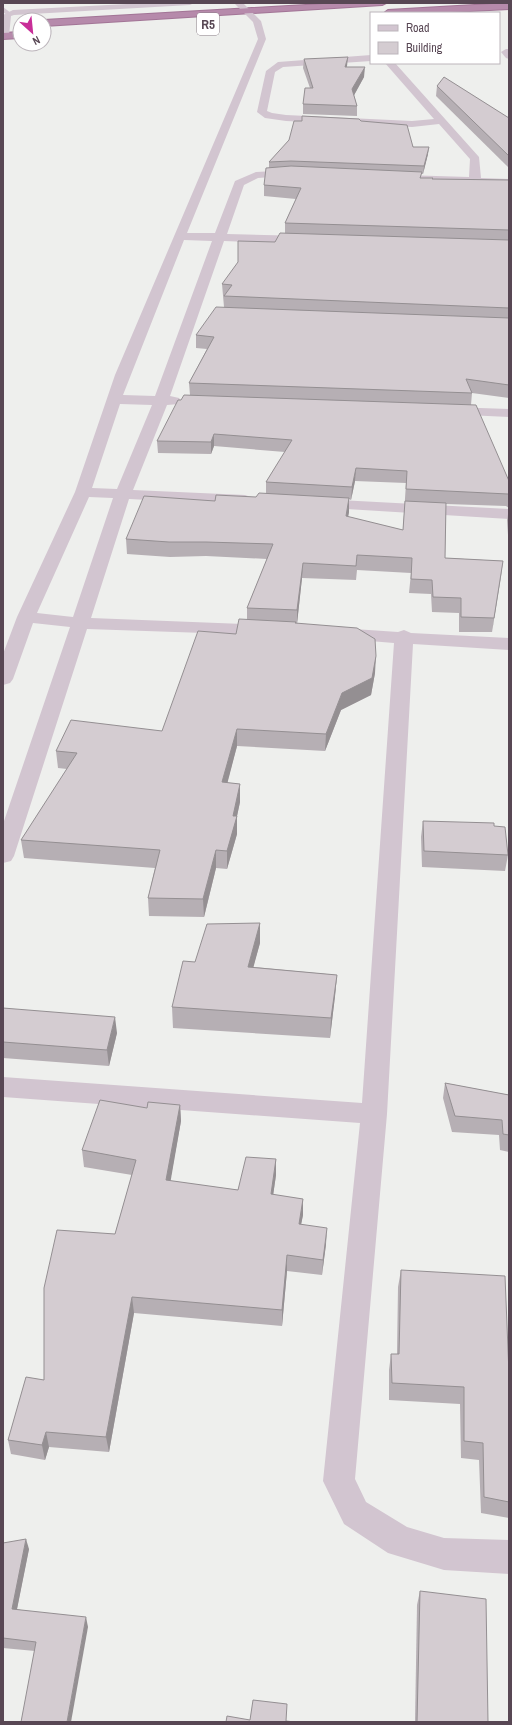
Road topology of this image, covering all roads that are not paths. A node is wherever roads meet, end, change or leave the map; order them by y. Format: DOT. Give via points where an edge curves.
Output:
graph roads {
  1 [pos="190,3"];
  2 [pos="382,3"];
  3 [pos="509,6"];
  4 [pos="6,11"];
  5 [pos="242,12"];
  6 [pos="405,12"];
  7 [pos="52,23"];
  8 [pos="7,25"];
  9 [pos="4,36"];
  10 [pos="509,52"];
  11 [pos="509,56"];
  12 [pos="370,58"];
  13 [pos="391,64"];
  14 [pos="442,121"];
  15 [pos="306,174"];
  16 [pos="390,177"];
  17 [pos="475,181"];
  18 [pos="509,182"];
  19 [pos="180,236"];
  20 [pos="220,237"];
  21 [pos="322,241"];
  22 [pos="193,313"];
  23 [pos="209,314"];
  24 [pos="113,399"];
  25 [pos="161,401"];
  26 [pos="185,402"];
  27 [pos="438,410"];
  28 [pos="509,413"];
  29 [pos="83,492"];
  30 [pos="123,494"];
  31 [pos="257,501"];
  32 [pos="304,503"];
  33 [pos="509,514"];
  34 [pos="26,617"];
  35 [pos="81,623"];
  36 [pos="286,631"];
  37 [pos="325,633"];
  38 [pos="404,636"];
  39 [pos="509,644"];
  40 [pos="3,679"];
  41 [pos="3,856"];
  42 [pos="3,1087"];
  43 [pos="374,1114"];
  44 [pos="509,1557"];
  1 -- 4 [label="street"];
  2 -- 5 [label="highway, R5"];
  3 -- 6 [label="highway"];
  4 -- 8 [label="street"];
  5 -- 7 [label="highway, R5"];
  5 -- 19 [label="street" via="261,21 262,39"];
  8 -- 9 [label="street"];
  10 -- 11 [label="street" via="506,52"];
  12 -- 14 [label="street" via="281,64 271,71 262,112 269,116 286,118 412,124"];
  13 -- 14 [label="street"];
  14 -- 17 [label="street" via="475,159"];
  15 -- 20 [label="street" via="256,175 239,183"];
  16 -- 17 [label="street"];
  17 -- 18 [label="street"];
  19 -- 20 [label="street"];
  19 -- 24 [label="street"];
  20 -- 21 [label="street"];
  20 -- 22 [label="street"];
  22 -- 23 [label="street"];
  22 -- 25 [label="street"];
  24 -- 25 [label="street"];
  24 -- 29 [label="street"];
  25 -- 26 [label="street"];
  25 -- 30 [label="street"];
  27 -- 28 [label="street"];
  29 -- 30 [label="street"];
  29 -- 34 [label="street"];
  30 -- 31 [label="street"];
  30 -- 35 [label="street"];
  32 -- 33 [label="street"];
  34 -- 35 [label="street"];
  34 -- 40 [label="street"];
  35 -- 36 [label="street"];
  35 -- 41 [label="street"];
  37 -- 38 [label="street"];
  38 -- 39 [label="street"];
  38 -- 43 [label="street"];
  42 -- 43 [label="street"];
  43 -- 44 [label="street" via="339,1481 355,1513 400,1541 444,1554"];
}
